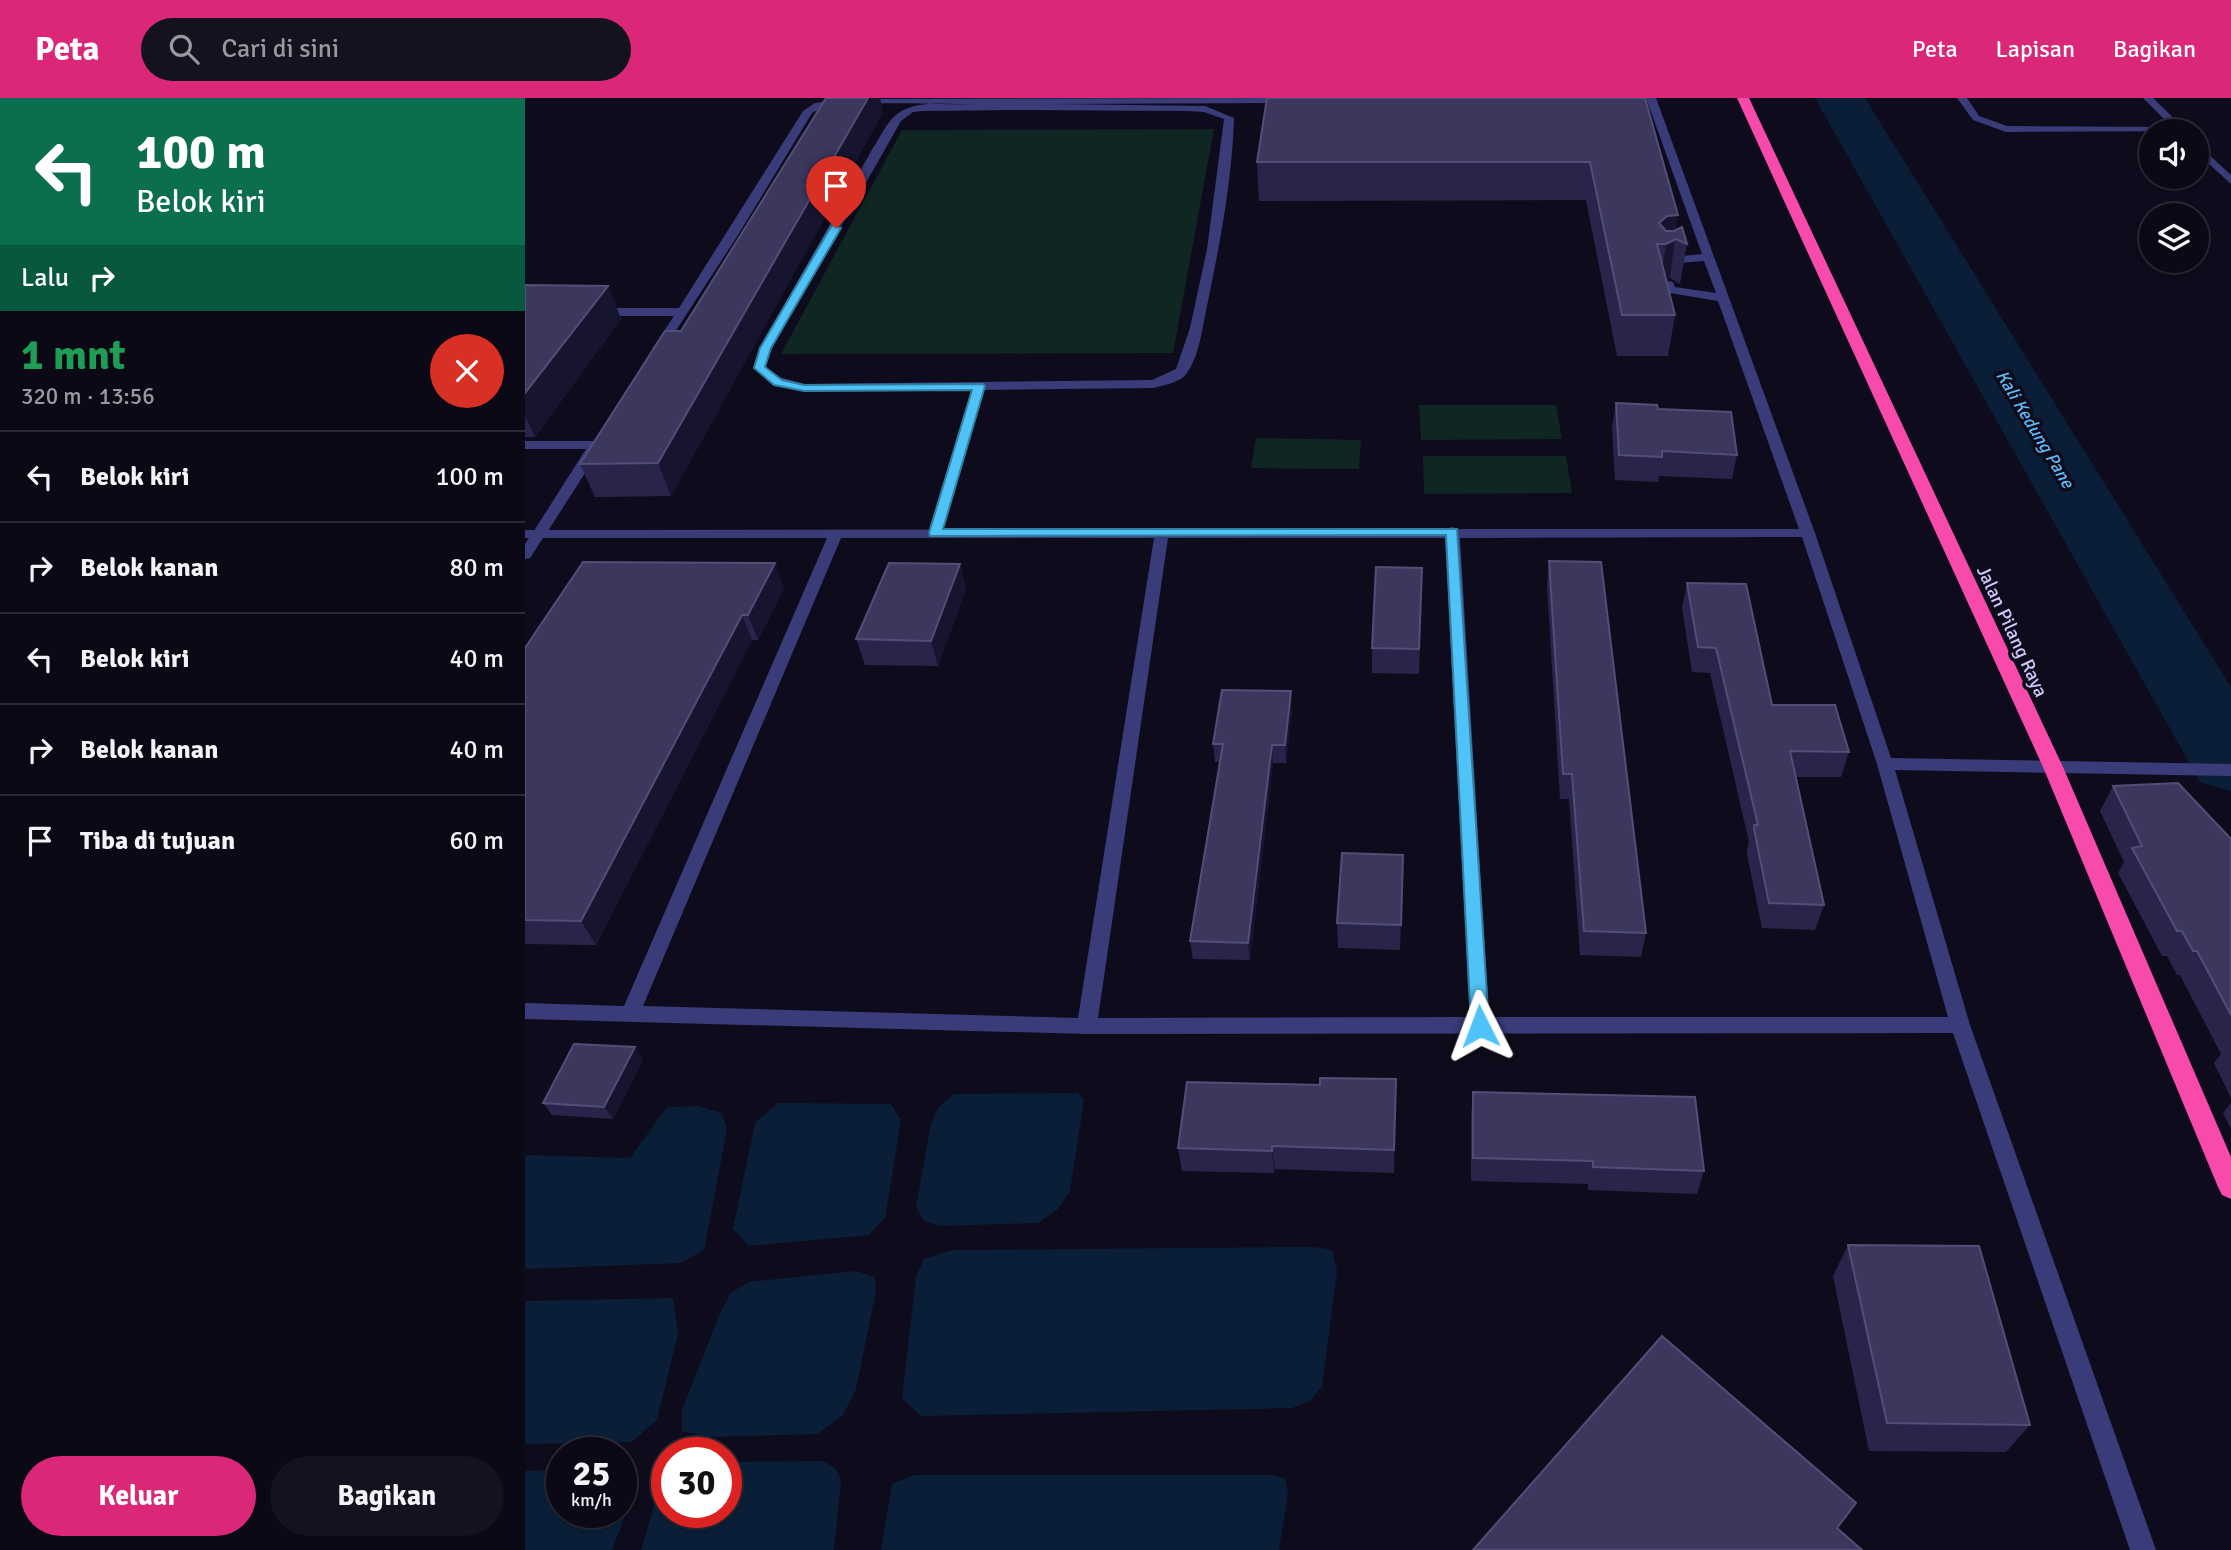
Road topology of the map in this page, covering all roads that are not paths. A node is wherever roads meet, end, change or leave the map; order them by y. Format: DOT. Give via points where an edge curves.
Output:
graph roads {
  1 [pos="1743,98"];
  2 [pos="1962,98"];
  3 [pos="2148,98"];
  4 [pos="1143,99"];
  5 [pos="1647,99"];
  6 [pos="1293,101"];
  7 [pos="2169,119"];
  8 [pos="2139,131"];
  9 [pos="2209,159"];
  10 [pos="2231,181"];
  11 [pos="1708,257"];
  12 [pos="1664,267"];
  13 [pos="1669,284"];
  14 [pos="1723,298"];
  15 [pos="590,312"];
  16 [pos="681,312"];
  17 [pos="653,356"];
  18 [pos="979,386"];
  19 [pos="525,445"];
  20 [pos="1452,531"];
  21 [pos="1162,532"];
  22 [pos="935,533"];
  23 [pos="1808,533"];
  24 [pos="532,534"];
  25 [pos="836,534"];
  26 [pos="525,555"];
  27 [pos="1885,764"];
  28 [pos="2053,767"];
  29 [pos="2231,770"];
  30 [pos="525,1011"];
  31 [pos="630,1014"];
  32 [pos="1960,1025"];
  33 [pos="1087,1026"];
  34 [pos="1480,1026"];
  35 [pos="2231,1187"];
  36 [pos="2143,1550"];
  1 -- 28 [label="highway, Jalan Pilang Raya"];
  2 -- 8 [label="street" via="1976,118 2006,129"];
  3 -- 7 [label="street"];
  4 -- 6 [label="street"];
  4 -- 16 [label="street" via="818,105 808,111"];
  5 -- 11 [label="street"];
  9 -- 10 [label="street"];
  11 -- 12 [label="street" via="1662,261"];
  11 -- 14 [label="street"];
  13 -- 14 [label="street" via="1670,290"];
  14 -- 23 [label="street"];
  15 -- 16 [label="street"];
  16 -- 17 [label="street"];
  18 -- 18 [label="street" via="804,388 778,383 759,368 766,348 897,118 923,108 1015,107 1186,108 1229,118 1222,190 1194,336 1183,370 1153,384"];
  18 -- 22 [label="street"];
  19 -- 24 [label="street" via="600,439"];
  20 -- 21 [label="street"];
  20 -- 23 [label="street"];
  20 -- 34 [label="street"];
  21 -- 22 [label="street"];
  21 -- 33 [label="street"];
  22 -- 25 [label="street"];
  23 -- 27 [label="street"];
  24 -- 25 [label="street"];
  24 -- 26 [label="street"];
  25 -- 31 [label="street"];
  27 -- 28 [label="street"];
  27 -- 32 [label="street"];
  28 -- 29 [label="street"];
  28 -- 35 [label="highway, Jalan Pilang Raya"];
  30 -- 31 [label="street"];
  31 -- 33 [label="street"];
  32 -- 34 [label="street"];
  32 -- 36 [label="street"];
  33 -- 34 [label="street"];
}
